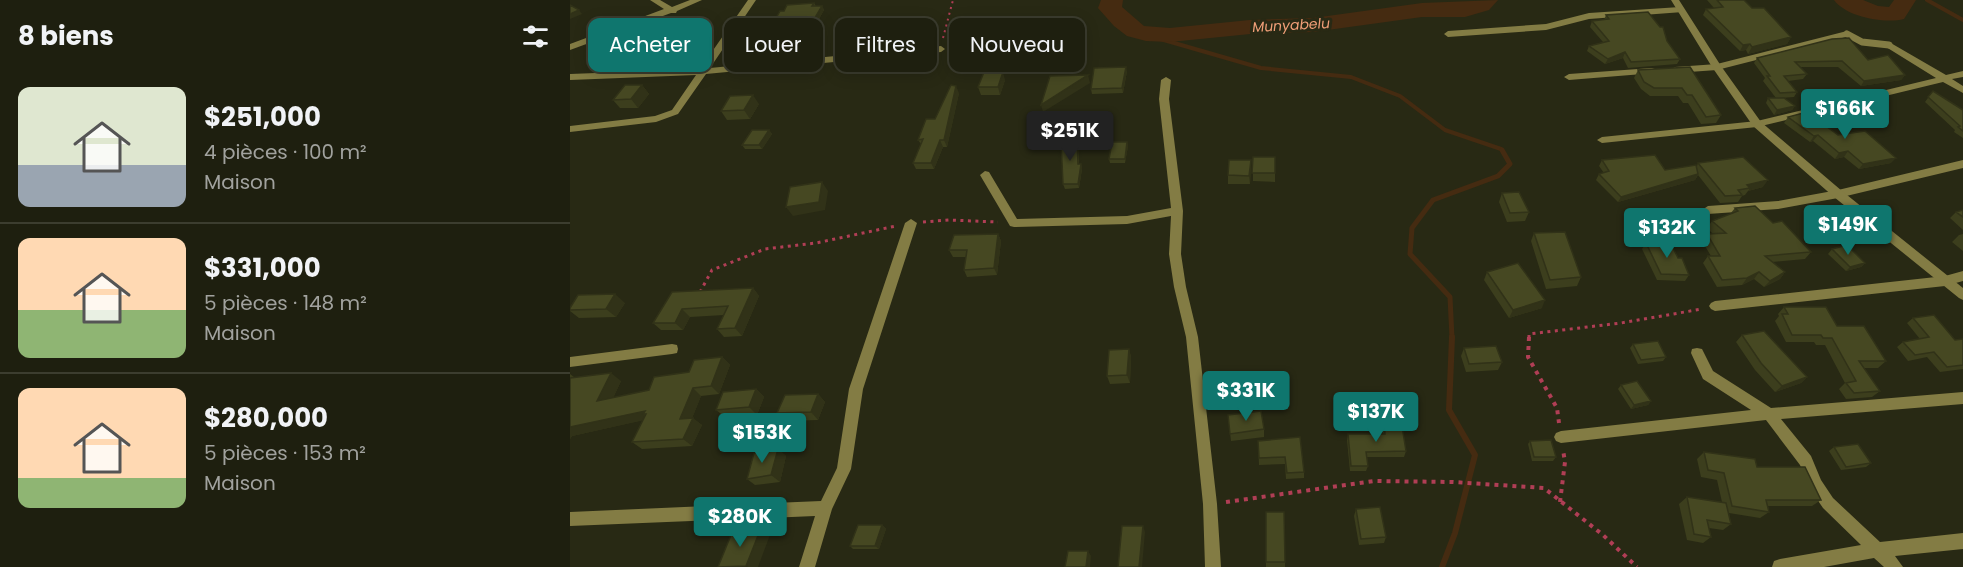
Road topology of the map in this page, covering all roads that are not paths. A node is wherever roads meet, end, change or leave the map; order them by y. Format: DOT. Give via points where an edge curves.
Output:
graph roads {
  1 [pos="654,0"];
  2 [pos="698,0"];
  3 [pos="752,0"];
  4 [pos="1678,5"];
  5 [pos="673,11"];
  6 [pos="1448,34"];
  7 [pos="1846,34"];
  8 [pos="1889,45"];
  9 [pos="570,47"];
  10 [pos="941,49"];
  11 [pos="712,58"];
  12 [pos="1717,67"];
  13 [pos="712,71"];
  14 [pos="702,72"];
  15 [pos="1963,74"];
  16 [pos="570,77"];
  17 [pos="1569,77"];
  18 [pos="1946,79"];
  19 [pos="1166,81"];
  20 [pos="1963,90"];
  21 [pos="1757,124"];
  22 [pos="570,129"];
  23 [pos="1602,141"];
  24 [pos="1963,164"];
  25 [pos="985,175"];
  26 [pos="1838,194"];
  27 [pos="1708,210"];
  28 [pos="1177,211"];
  29 [pos="911,223"];
  30 [pos="1963,276"];
  31 [pos="1945,281"];
  32 [pos="1963,295"];
  33 [pos="1715,306"];
  34 [pos="672,349"];
  35 [pos="1697,353"];
  36 [pos="570,362"];
  37 [pos="1963,398"];
  38 [pos="1769,414"];
  39 [pos="1561,437"];
  40 [pos="825,508"];
  41 [pos="570,519"];
  42 [pos="1963,541"];
  43 [pos="1876,550"];
  44 [pos="807,567"];
  45 [pos="1213,567"];
  46 [pos="1779,567"];
  47 [pos="1895,567"];
  1 -- 5 [label="street"];
  2 -- 5 [label="street"];
  3 -- 11 [label="street"];
  4 -- 6 [label="street" via="1589,16 1546,27"];
  4 -- 12 [label="street"];
  5 -- 9 [label="street"];
  7 -- 8 [label="lane" via="1862,42"];
  7 -- 12 [label="street"];
  8 -- 18 [label="street"];
  10 -- 13 [label="street"];
  12 -- 17 [label="street"];
  12 -- 21 [label="street"];
  14 -- 16 [label="street"];
  14 -- 22 [label="street" via="675,112 656,119"];
  15 -- 18 [label="street"];
  18 -- 20 [label="street"];
  18 -- 21 [label="street"];
  19 -- 28 [label="street" via="1164,99"];
  21 -- 23 [label="street"];
  21 -- 26 [label="street"];
  24 -- 26 [label="street"];
  25 -- 28 [label="street" via="1014,223 1127,220"];
  26 -- 27 [label="street" via="1778,205"];
  26 -- 31 [label="street"];
  28 -- 45 [label="street" via="1175,254 1192,337"];
  29 -- 40 [label="street" via="856,389 844,469"];
  30 -- 31 [label="street"];
  31 -- 32 [label="street"];
  31 -- 33 [label="street"];
  34 -- 36 [label="street"];
  35 -- 38 [label="street" via="1708,375"];
  37 -- 38 [label="street"];
  38 -- 39 [label="street"];
  38 -- 43 [label="street" via="1806,461 1828,503"];
  40 -- 41 [label="street"];
  40 -- 44 [label="street"];
  42 -- 43 [label="street"];
  43 -- 46 [label="street"];
  43 -- 47 [label="street"];
}
